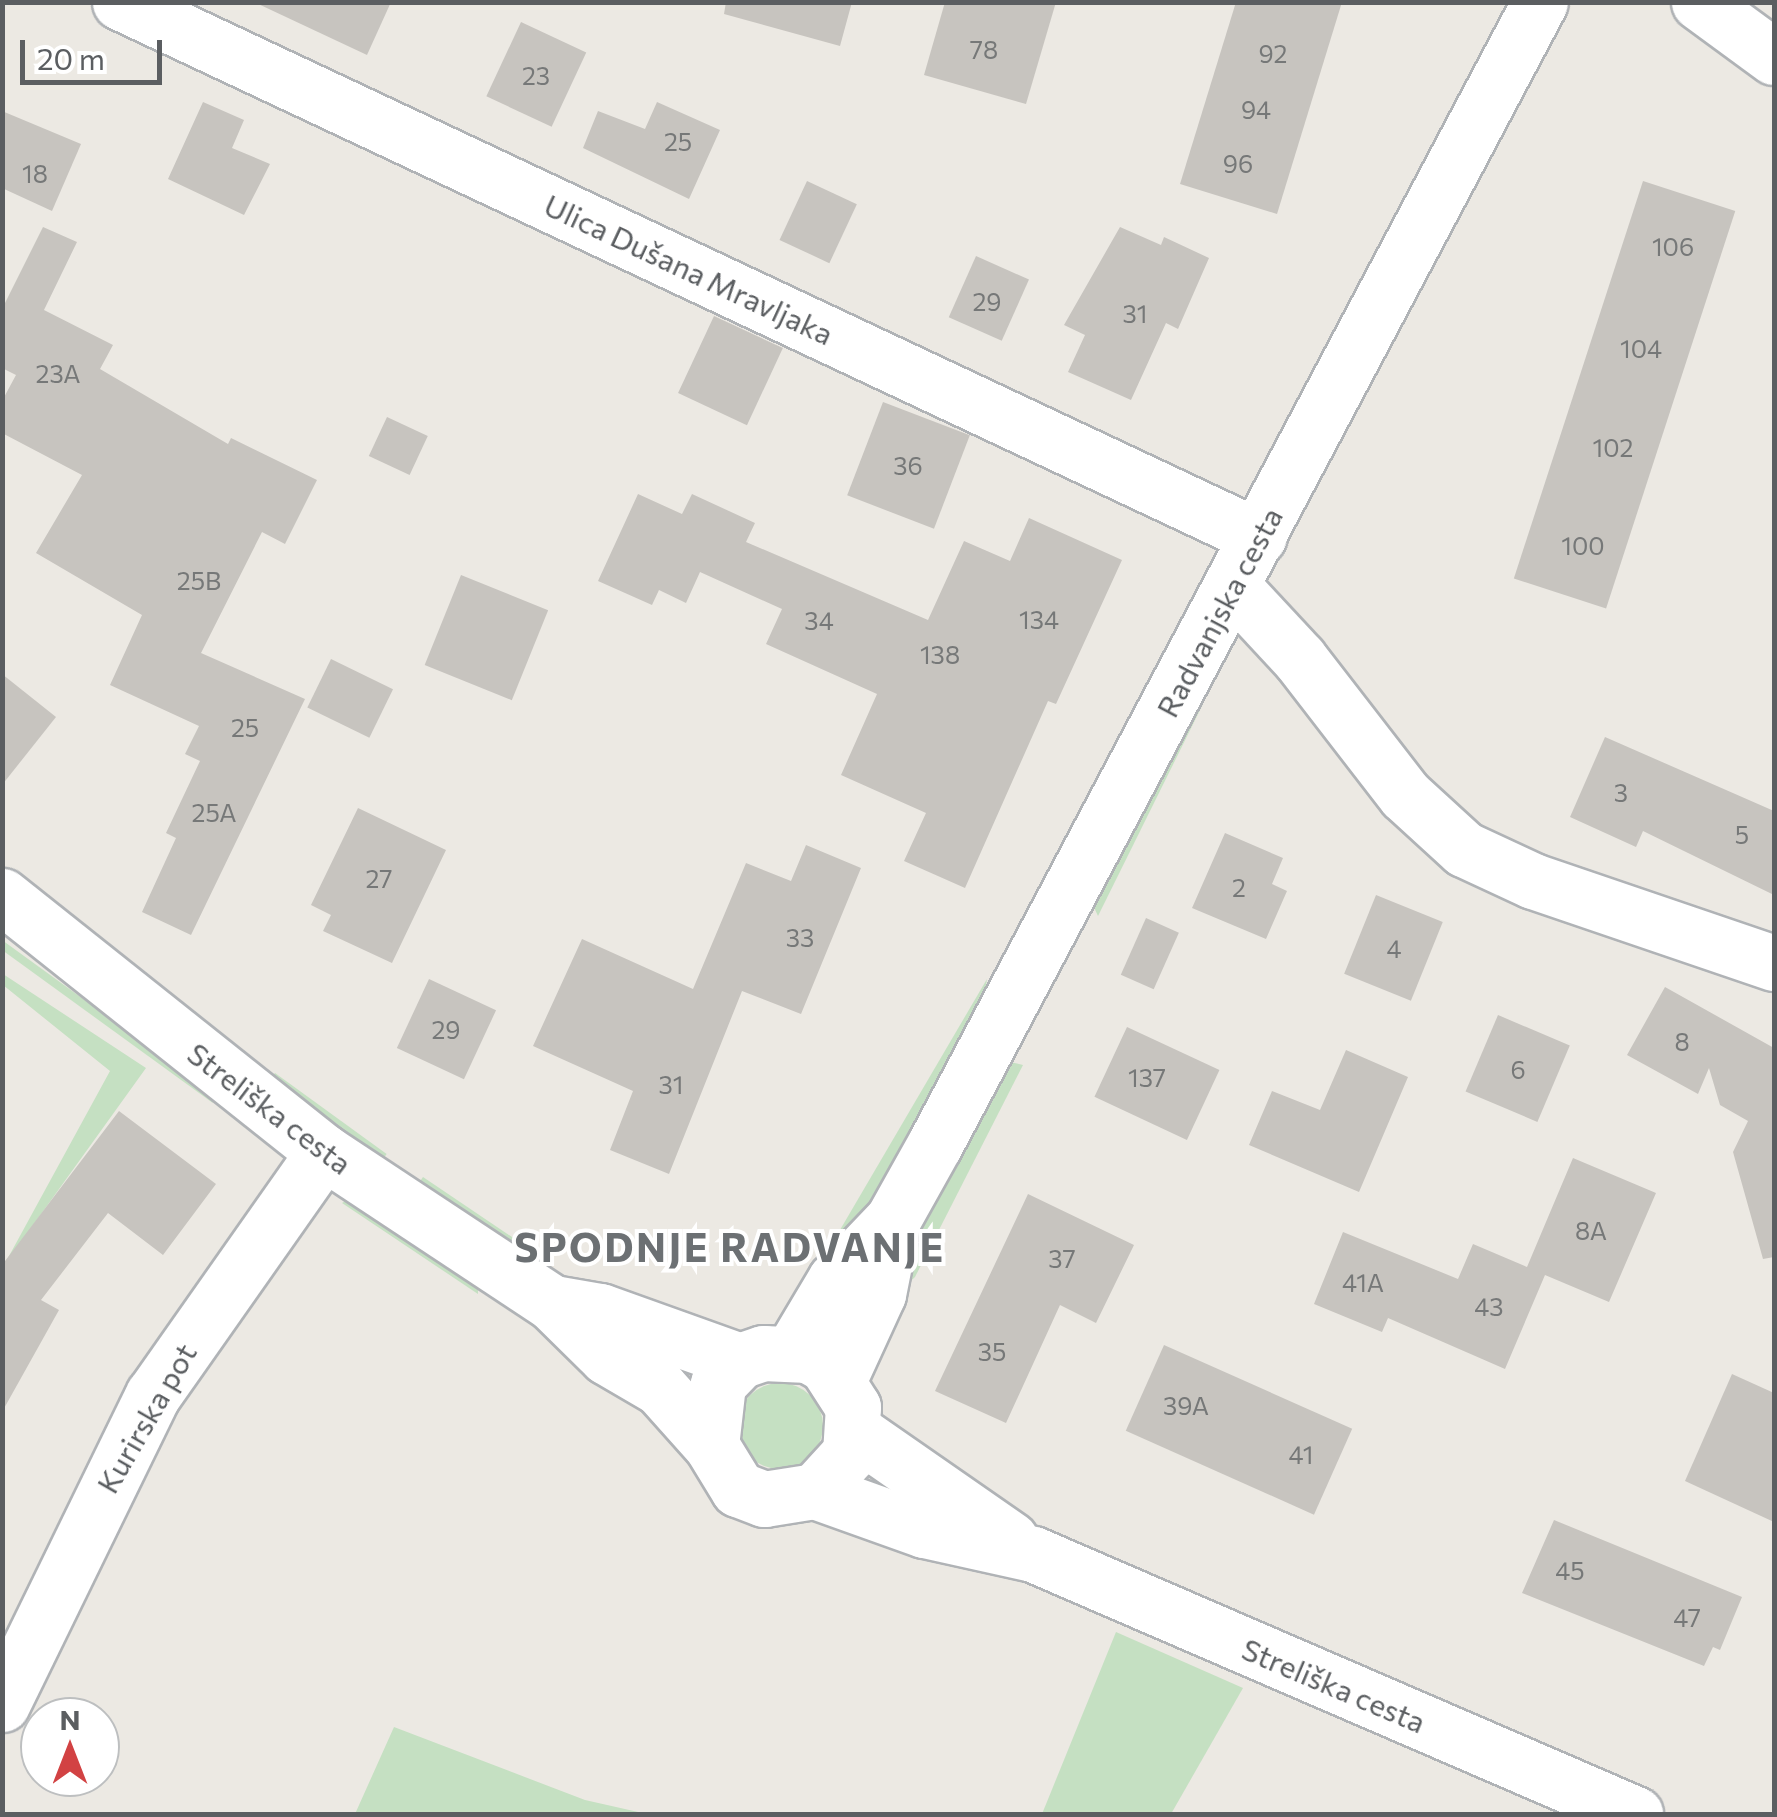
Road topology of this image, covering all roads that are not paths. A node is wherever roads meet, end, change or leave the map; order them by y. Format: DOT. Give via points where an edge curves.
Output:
graph roads {
  1 [pos="120,2"];
  2 [pos="1540,2"];
  3 [pos="1699,2"];
  4 [pos="1774,57"];
  5 [pos="1258,537"];
  6 [pos="1233,587"];
  7 [pos="2,896"];
  8 [pos="1774,963"];
  9 [pos="324,1152"];
  10 [pos="892,1218"];
  11 [pos="551,1302"];
  12 [pos="766,1356"];
  13 [pos="839,1379"];
  14 [pos="856,1432"];
  15 [pos="712,1445"];
  16 [pos="816,1490"];
  17 [pos="1034,1554"];
  18 [pos="2,1704"];
  19 [pos="1634,1814"];
  1 -- 5 [label="street, Ulica Dušana Mravljaka"];
  2 -- 5 [label="street, Radvanjska cesta"];
  3 -- 4 [label="street"];
  5 -- 6 [label="street, Radvanjska cesta"];
  6 -- 8 [label="street" via="1299,658 1405,795 1464,848 1532,881"];
  6 -- 10 [label="street, Radvanjska cesta"];
  7 -- 9 [label="street, Streliška cesta"];
  9 -- 11 [label="street, Streliška cesta"];
  9 -- 18 [label="street, Kurirska pot" via="153,1395"];
  10 -- 12 [label="street, Radvanjska cesta"];
  10 -- 13 [label="street, Radvanjska cesta" via="878,1294"];
  11 -- 12 [label="street, Streliška cesta"];
  11 -- 15 [label="street, Streliška cesta" via="607,1357 660,1388"];
  12 -- 13 [label="street, Streliška cesta" via="826,1365"];
  12 -- 15 [label="street" via="718,1384"];
  13 -- 14 [label="street" via="854,1407"];
  14 -- 16 [label="street" via="850,1453"];
  14 -- 17 [label="street, Streliška cesta"];
  15 -- 16 [label="street, Streliška cesta" via="738,1489 764,1499"];
  16 -- 17 [label="street, Streliška cesta" via="924,1530"];
  17 -- 19 [label="street, Streliška cesta"];
}
